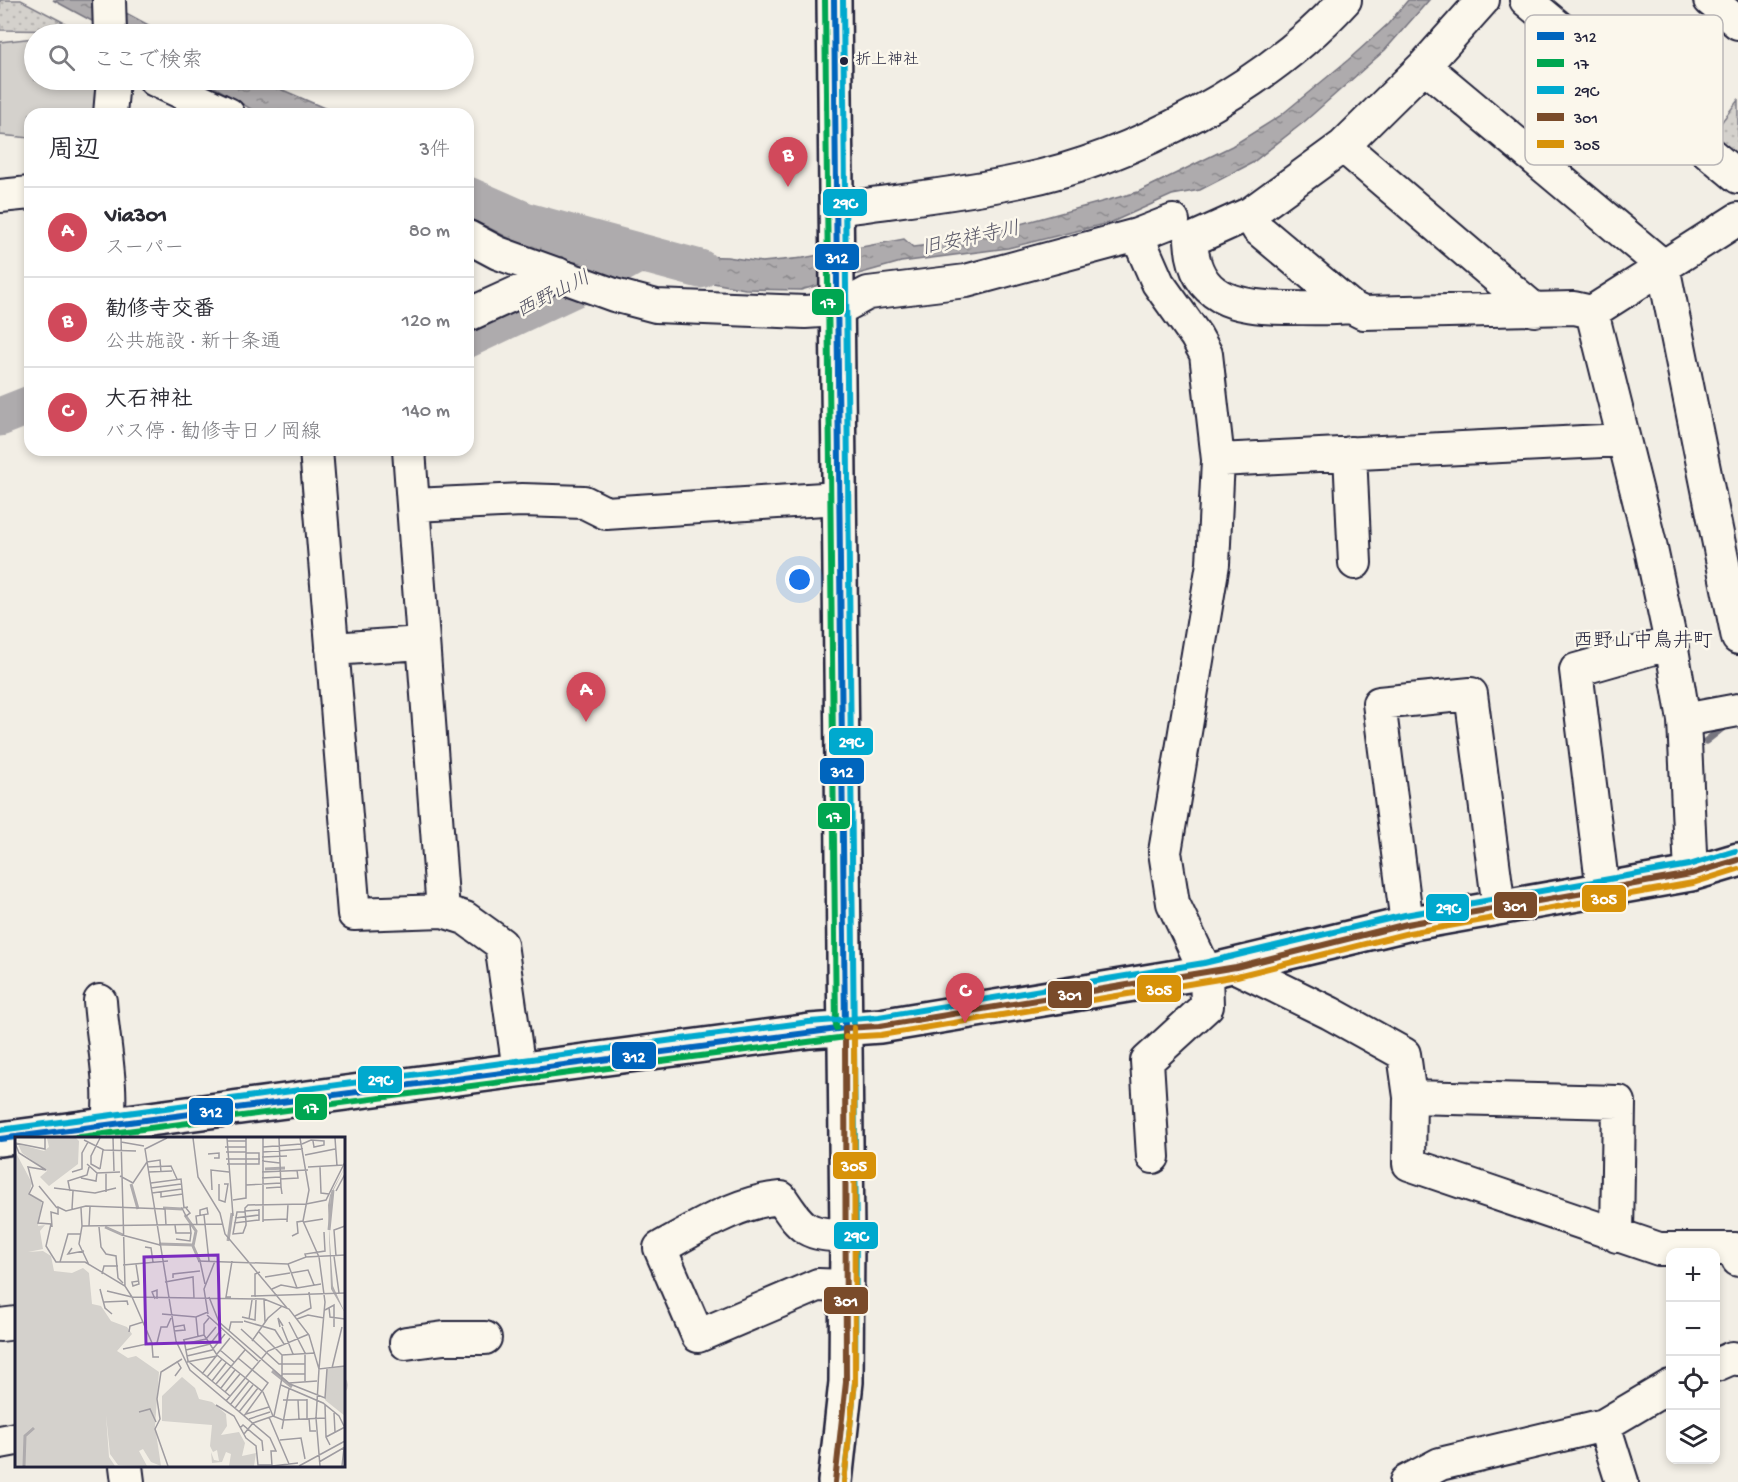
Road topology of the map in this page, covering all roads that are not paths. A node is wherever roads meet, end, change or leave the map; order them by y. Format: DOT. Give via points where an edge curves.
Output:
graph roads {
  1 [pos="109,0"];
  2 [pos="834,0"];
  3 [pos="1345,0"];
  4 [pos="1483,0"];
  5 [pos="1526,0"];
  6 [pos="1710,0"];
  7 [pos="1544,15"];
  8 [pos="1738,23"];
  9 [pos="110,24"];
  10 [pos="1424,66"];
  11 [pos="112,90"];
  12 [pos="176,90"];
  13 [pos="111,108"];
  14 [pos="215,108"];
  15 [pos="1343,146"];
  16 [pos="1525,151"];
  17 [pos="1723,164"];
  18 [pos="1542,165"];
  19 [pos="1738,177"];
  20 [pos="24,194"];
  21 [pos="0,196"];
  22 [pos="1251,213"];
  23 [pos="1738,219"];
  24 [pos="1173,221"];
  25 [pos="836,223"];
  26 [pos="1137,235"];
  27 [pos="474,240"];
  28 [pos="1663,266"];
  29 [pos="558,274"];
  30 [pos="837,302"];
  31 [pos="1351,307"];
  32 [pos="1535,310"];
  33 [pos="474,312"];
  34 [pos="1592,312"];
  35 [pos="1623,440"];
  36 [pos="1350,453"];
  37 [pos="316,456"];
  38 [pos="409,456"];
  39 [pos="1218,460"];
  40 [pos="839,498"];
  41 [pos="413,505"];
  42 [pos="1355,563"];
  43 [pos="1738,638"];
  44 [pos="422,643"];
  45 [pos="1671,643"];
  46 [pos="332,649"];
  47 [pos="1738,711"];
  48 [pos="1684,720"];
  49 [pos="1738,860"];
  50 [pos="1691,874"];
  51 [pos="1603,891"];
  52 [pos="1499,908"];
  53 [pos="443,911"];
  54 [pos="1407,924"];
  55 [pos="1221,970"];
  56 [pos="100,1001"];
  57 [pos="845,1028"];
  58 [pos="519,1070"];
  59 [pos="1410,1097"];
  60 [pos="106,1132"];
  61 [pos="30,1137"];
  62 [pos="15,1138"];
  63 [pos="0,1139"];
  64 [pos="1154,1157"];
  65 [pos="847,1236"];
  66 [pos="1617,1236"];
  67 [pos="1738,1260"];
  68 [pos="845,1286"];
  69 [pos="15,1323"];
  70 [pos="0,1325"];
  71 [pos="485,1338"];
  72 [pos="406,1342"];
  73 [pos="1738,1359"];
  74 [pos="1720,1363"];
  75 [pos="1666,1389"];
  76 [pos="1604,1425"];
  77 [pos="15,1439"];
  78 [pos="0,1442"];
  79 [pos="126,1467"];
  80 [pos="128,1482"];
  81 [pos="835,1482"];
  82 [pos="1406,1482"];
  83 [pos="1622,1482"];
  1 -- 9 [label="street"];
  2 -- 25 [label="main road"];
  3 -- 25 [label="street" via="1267,72 1149,138 1022,181"];
  4 -- 10 [label="street"];
  5 -- 7 [label="street"];
  6 -- 8 [label="street"];
  10 -- 15 [label="street"];
  10 -- 16 [label="street"];
  11 -- 13 [label="street"];
  12 -- 14 [label="street"];
  15 -- 22 [label="street"];
  15 -- 32 [label="street"];
  17 -- 19 [label="street"];
  18 -- 28 [label="street"];
  20 -- 21 [label="street"];
  22 -- 31 [label="street" via="1258,229"];
  22 -- 31 [label="street" via="1191,240 1192,259 1211,289 1228,301 1247,307"];
  23 -- 28 [label="street"];
  24 -- 26 [label="street"];
  25 -- 30 [label="main road"];
  26 -- 30 [label="street" via="966,281 868,293"];
  26 -- 39 [label="street" via="1158,283 1206,354"];
  27 -- 29 [label="street"];
  28 -- 34 [label="street"];
  28 -- 43 [label="street"];
  29 -- 30 [label="street" via="656,306 724,310"];
  29 -- 33 [label="street"];
  30 -- 40 [label="main road"];
  31 -- 32 [label="street" via="1363,313"];
  32 -- 34 [label="street" via="1574,308"];
  34 -- 35 [label="street"];
  35 -- 36 [label="street"];
  35 -- 45 [label="street"];
  36 -- 39 [label="street"];
  36 -- 42 [label="street"];
  37 -- 46 [label="street"];
  38 -- 41 [label="street"];
  39 -- 55 [label="street" via="1213,564 1165,852 1173,903"];
  40 -- 41 [label="street" via="606,513 584,502 522,500"];
  40 -- 57 [label="main road"];
  41 -- 44 [label="street"];
  44 -- 46 [label="street"];
  44 -- 53 [label="street"];
  45 -- 48 [label="street"];
  45 -- 51 [label="street" via="1576,670"];
  46 -- 53 [label="street" via="354,914"];
  47 -- 48 [label="street"];
  48 -- 50 [label="street"];
  49 -- 50 [label="main road"];
  50 -- 51 [label="main road"];
  51 -- 52 [label="main road"];
  52 -- 54 [label="main road"];
  52 -- 54 [label="street" via="1471,694 1379,703"];
  53 -- 58 [label="street" via="465,918 501,944"];
  54 -- 55 [label="main road"];
  55 -- 57 [label="main road" via="880,1026"];
  55 -- 59 [label="street" via="1330,1013 1404,1054"];
  55 -- 64 [label="street" via="1207,1006 1148,1061"];
  56 -- 60 [label="street" via="108,1086"];
  57 -- 58 [label="main road"];
  57 -- 65 [label="main road"];
  58 -- 60 [label="main road"];
  59 -- 66 [label="street" via="1409,1164"];
  59 -- 66 [label="street" via="1619,1102"];
  60 -- 61 [label="main road"];
  62 -- 63 [label="main road"];
  65 -- 68 [label="main road"];
  65 -- 68 [label="street" via="816,1234 798,1223 781,1198 741,1208 660,1248 698,1336 818,1285"];
  66 -- 67 [label="street" via="1659,1249 1736,1249"];
  68 -- 81 [label="main road" via="846,1382"];
  69 -- 70 [label="street"];
  71 -- 72 [label="street"];
  73 -- 74 [label="street"];
  75 -- 76 [label="street"];
  76 -- 82 [label="street" via="1440,1464"];
  76 -- 83 [label="street"];
  77 -- 78 [label="street"];
  79 -- 80 [label="street"];
}
